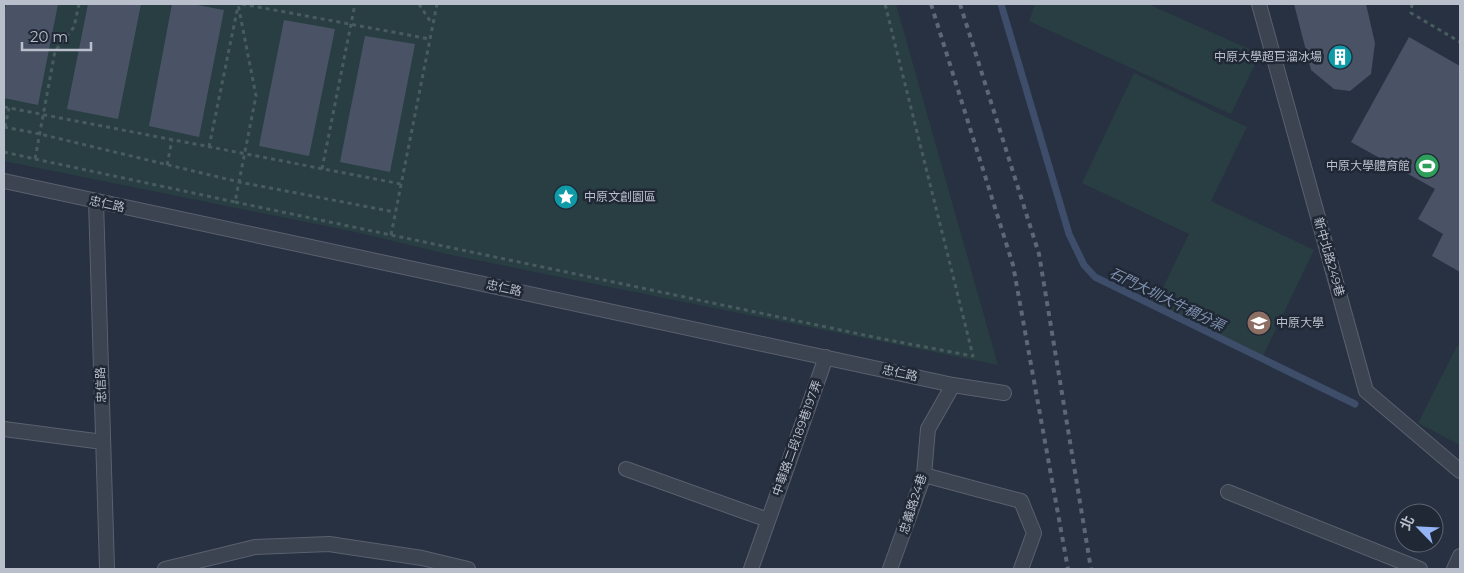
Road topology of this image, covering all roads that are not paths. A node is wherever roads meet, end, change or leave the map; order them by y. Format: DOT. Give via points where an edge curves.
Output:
graph roads {
  1 [pos="1258,4"];
  2 [pos="4,181"];
  3 [pos="96,201"];
  4 [pos="826,357"];
  5 [pos="953,385"];
  6 [pos="1004,393"];
  7 [pos="4,429"];
  8 [pos="103,442"];
  9 [pos="626,469"];
  10 [pos="1460,471"];
  11 [pos="924,476"];
  12 [pos="1228,492"];
  13 [pos="768,520"];
  14 [pos="1460,556"];
  15 [pos="107,569"];
  16 [pos="165,569"];
  17 [pos="468,569"];
  18 [pos="751,569"];
  19 [pos="890,569"];
  20 [pos="1021,569"];
  21 [pos="1420,569"];
  22 [pos="1454,569"];
  1 -- 10 [label="lane, 新中北路249巷" via="1366,391"];
  2 -- 3 [label="lane, 忠仁路"];
  3 -- 4 [label="lane, 忠仁路"];
  3 -- 8 [label="lane, 忠信路"];
  4 -- 5 [label="lane, 忠仁路"];
  4 -- 13 [label="lane, 中華路二段189巷197弄"];
  5 -- 6 [label="lane, 忠仁路"];
  5 -- 11 [label="lane, 忠義路24巷" via="928,429"];
  7 -- 8 [label="lane"];
  8 -- 15 [label="lane, 忠信路"];
  9 -- 13 [label="lane"];
  11 -- 19 [label="lane, 忠義路24巷"];
  11 -- 20 [label="lane" via="1021,501 1034,533"];
  12 -- 21 [label="lane"];
  13 -- 18 [label="lane, 中華路二段189巷197弄"];
  14 -- 22 [label="lane"];
  16 -- 17 [label="lane" via="255,547 329,544 422,558"];
}
